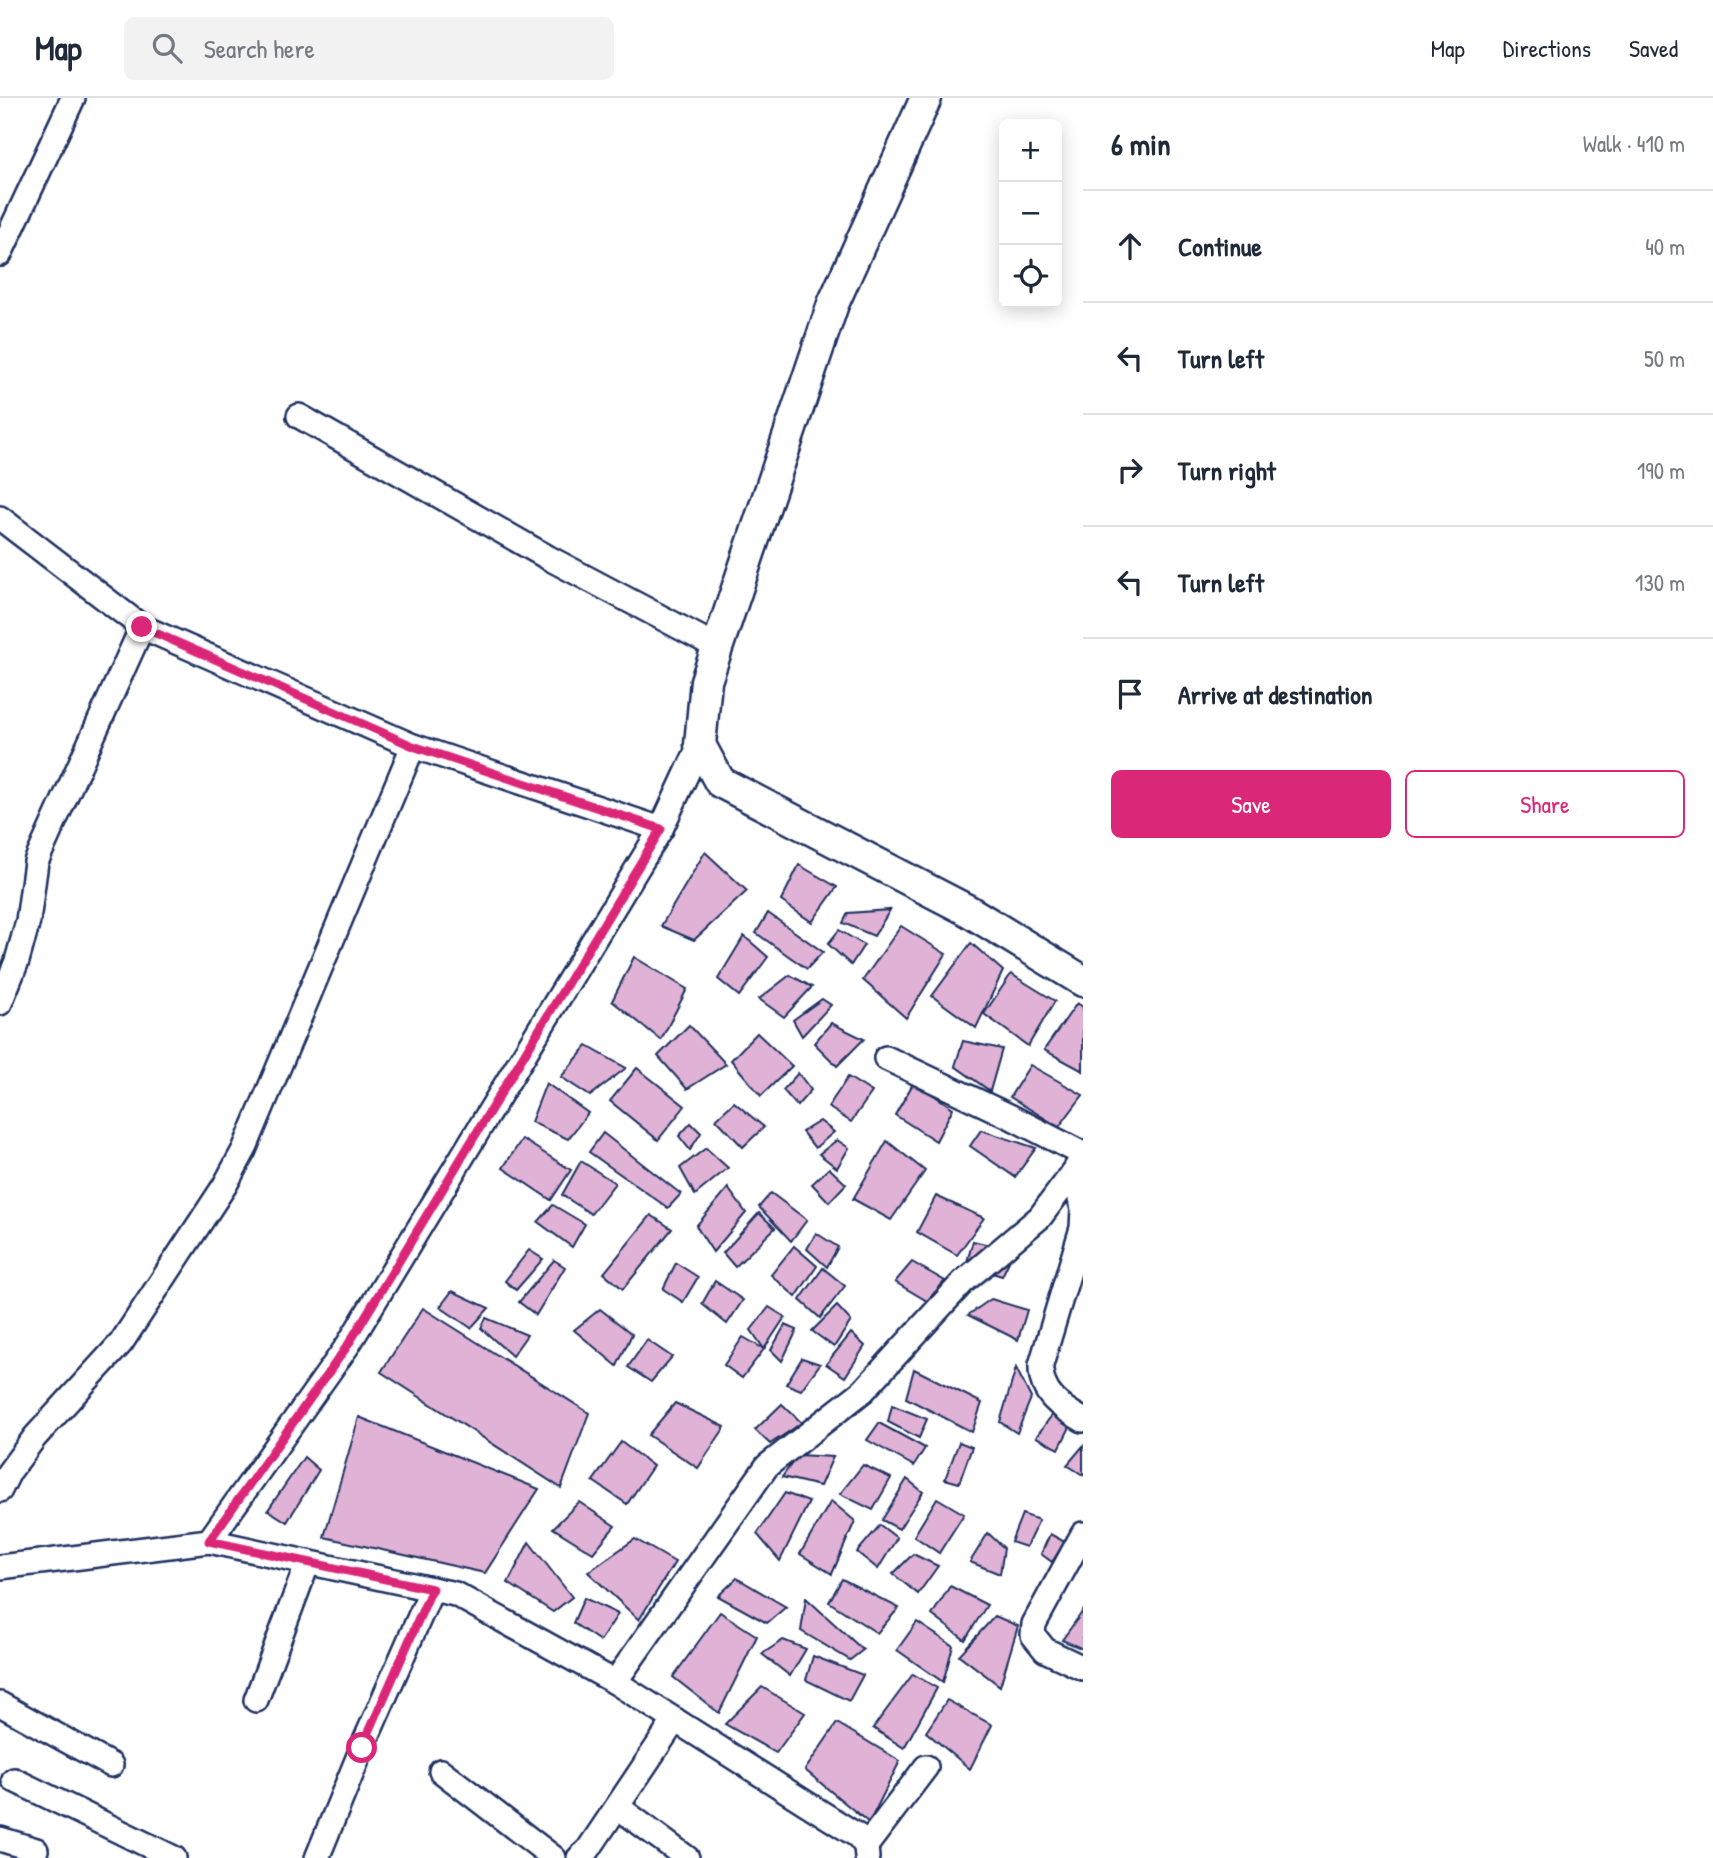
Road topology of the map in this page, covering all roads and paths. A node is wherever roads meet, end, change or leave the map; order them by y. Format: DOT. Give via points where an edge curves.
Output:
graph roads {
  1 [pos="73,98"];
  2 [pos="926,98"];
  3 [pos="0,254"];
  4 [pos="299,416"];
  5 [pos="0,517"];
  6 [pos="142,627"];
  7 [pos="717,647"];
  8 [pos="700,745"];
  9 [pos="413,746"];
  10 [pos="661,829"];
  11 [pos="1083,981"];
  12 [pos="0,1003"];
  13 [pos="886,1058"];
  14 [pos="1080,1161"];
  15 [pos="1083,1420"];
  16 [pos="3,1475"];
  17 [pos="1083,1534"];
  18 [pos="209,1541"];
  19 [pos="307,1562"];
  20 [pos="0,1567"];
  21 [pos="432,1589"];
  22 [pos="1083,1668"];
  23 [pos="615,1682"];
  24 [pos="256,1700"];
  25 [pos="0,1704"];
  26 [pos="675,1720"];
  27 [pos="111,1765"];
  28 [pos="926,1767"];
  29 [pos="441,1771"];
  30 [pos="14,1780"];
  31 [pos="618,1807"];
  32 [pos="0,1839"];
  33 [pos="36,1850"];
  34 [pos="866,1852"];
  35 [pos="174,1858"];
  36 [pos="317,1858"];
  37 [pos="554,1858"];
  38 [pos="579,1858"];
  39 [pos="687,1858"];
  1 -- 3 [label="street"];
  2 -- 7 [label="street" via="833,304"];
  4 -- 7 [label="street"];
  5 -- 6 [label="street"];
  6 -- 9 [label="street"];
  6 -- 12 [label="street" via="36,862 18,961"];
  7 -- 8 [label="street" via="706,681"];
  8 -- 10 [label="street"];
  8 -- 11 [label="street" via="719,782 967,910"];
  9 -- 10 [label="street"];
  9 -- 16 [label="street" via="244,1150 225,1185 121,1343"];
  10 -- 18 [label="street" via="348,1345"];
  13 -- 14 [label="street" via="1011,1117"];
  14 -- 15 [label="street" via="1082,1228 1041,1377 1054,1400"];
  14 -- 23 [label="street" via="1040,1217 963,1282 863,1391 767,1466"];
  17 -- 22 [label="street" via="1034,1624 1033,1635 1045,1650"];
  18 -- 19 [label="street"];
  18 -- 20 [label="street"];
  19 -- 21 [label="street"];
  19 -- 24 [label="street"];
  21 -- 23 [label="street" via="455,1594"];
  21 -- 36 [label="street"];
  23 -- 26 [label="street"];
  25 -- 27 [label="street"];
  26 -- 31 [label="street"];
  26 -- 34 [label="street" via="858,1836"];
  28 -- 34 [label="street"];
  29 -- 37 [label="street"];
  30 -- 35 [label="street"];
  31 -- 38 [label="street"];
  31 -- 39 [label="street"];
  32 -- 33 [label="street"];
}
